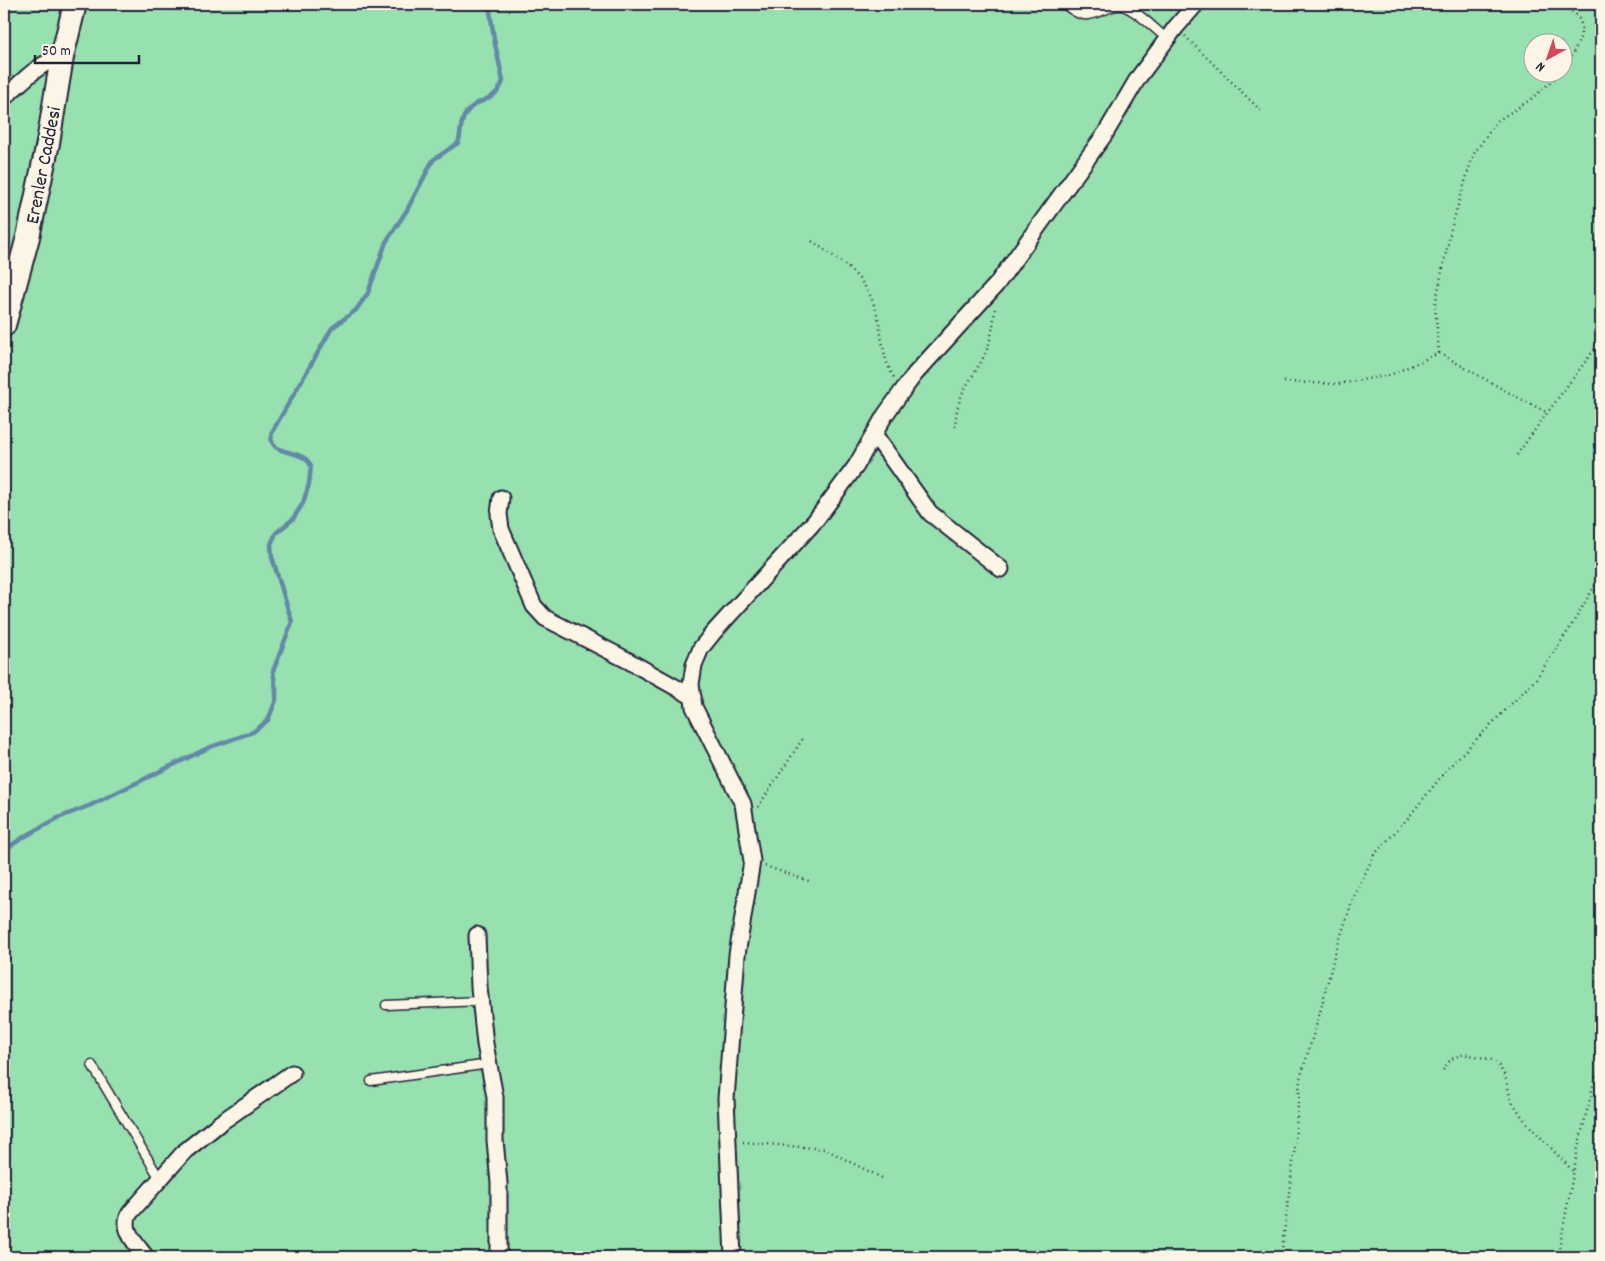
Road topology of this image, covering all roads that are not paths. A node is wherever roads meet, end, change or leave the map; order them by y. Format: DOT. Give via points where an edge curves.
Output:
graph roads {
  1 [pos="75,4"];
  2 [pos="1064,4"];
  3 [pos="1196,4"];
  4 [pos="1171,33"];
  5 [pos="62,57"];
  6 [pos="4,98"];
  7 [pos="4,325"];
  8 [pos="874,434"];
  9 [pos="501,498"];
  10 [pos="1001,569"];
  11 [pos="693,697"];
  12 [pos="477,935"];
  13 [pos="481,1001"];
  14 [pos="386,1005"];
  15 [pos="489,1064"];
  16 [pos="92,1065"];
  17 [pos="292,1073"];
  18 [pos="371,1081"];
  19 [pos="160,1179"];
  20 [pos="146,1257"];
  21 [pos="499,1257"];
  22 [pos="733,1257"];
  1 -- 5 [label="main road, Erenler Caddesi"];
  2 -- 4 [label="lane" via="1086,16 1114,6 1125,7"];
  3 -- 4 [label="street"];
  4 -- 8 [label="street" via="1138,78 1105,134 996,284 915,374"];
  5 -- 6 [label="street" via="42,65"];
  5 -- 7 [label="main road, Erenler Caddesi" via="28,237"];
  8 -- 10 [label="street" via="930,513"];
  8 -- 11 [label="street" via="856,466 815,521 701,648 694,665"];
  9 -- 11 [label="street" via="501,530 534,606 545,618"];
  11 -- 22 [label="street" via="694,707 743,804 752,861 737,955 726,1099"];
  12 -- 13 [label="street"];
  13 -- 14 [label="lane"];
  13 -- 15 [label="street"];
  15 -- 18 [label="lane"];
  15 -- 21 [label="street" via="495,1097"];
  16 -- 19 [label="lane"];
  17 -- 19 [label="street" via="199,1139"];
  19 -- 20 [label="street" via="126,1221 128,1231"];
}
